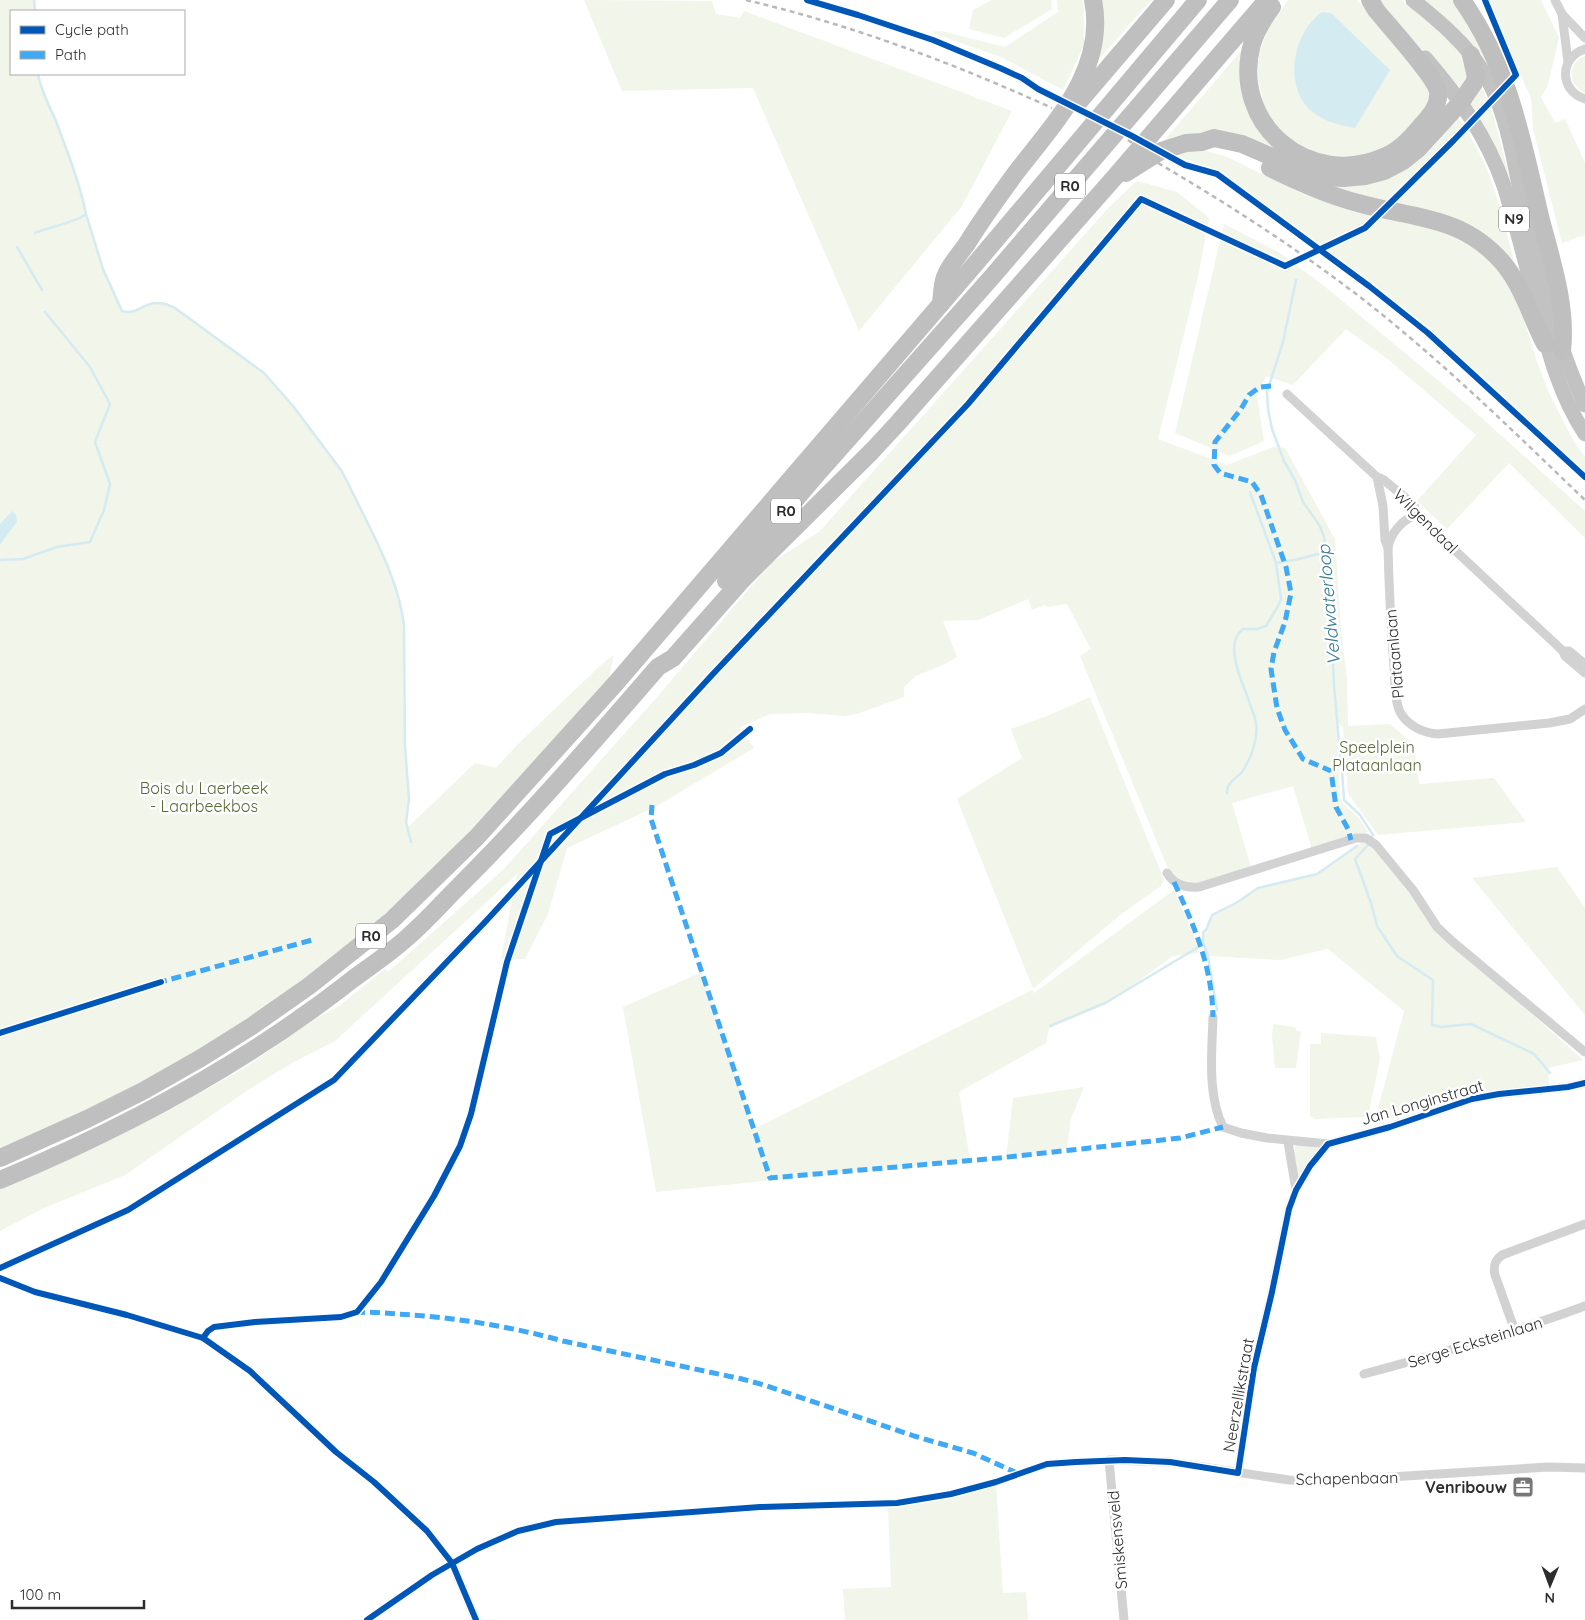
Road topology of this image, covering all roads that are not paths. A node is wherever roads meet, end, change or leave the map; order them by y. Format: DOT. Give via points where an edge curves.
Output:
graph roads {
  1 [pos="1094,0"];
  2 [pos="1166,0"];
  3 [pos="1198,0"];
  4 [pos="1230,0"];
  5 [pos="1266,0"];
  6 [pos="1276,0"];
  7 [pos="1371,0"];
  8 [pos="1413,0"];
  9 [pos="1462,0"];
  10 [pos="1555,0"];
  11 [pos="1562,14"];
  12 [pos="1585,38"];
  13 [pos="1585,49"];
  14 [pos="1472,55"];
  15 [pos="1568,62"];
  16 [pos="1585,99"];
  17 [pos="1460,102"];
  18 [pos="1051,130"];
  19 [pos="1202,142"];
  20 [pos="1114,178"];
  21 [pos="941,304"];
  22 [pos="1554,347"];
  23 [pos="1287,394"];
  24 [pos="1585,405"];
  25 [pos="1585,434"];
  26 [pos="1377,477"];
  27 [pos="1416,514"];
  28 [pos="1388,548"];
  29 [pos="1563,651"];
  30 [pos="1585,664"];
  31 [pos="658,667"];
  32 [pos="1585,673"];
  33 [pos="1585,708"];
  34 [pos="1167,873"];
  35 [pos="1213,1017"];
  36 [pos="1585,1052"];
  37 [pos="1585,1083"];
  38 [pos="1288,1142"];
  39 [pos="1328,1144"];
  40 [pos="0,1158"];
  41 [pos="0,1180"];
  42 [pos="1296,1190"];
  43 [pos="1585,1224"];
  44 [pos="1585,1306"];
  45 [pos="1516,1331"];
  46 [pos="1364,1374"];
  47 [pos="1109,1460"];
  48 [pos="1585,1468"];
  49 [pos="1238,1473"];
  50 [pos="452,1563"];
  51 [pos="476,1620"];
  52 [pos="1124,1620"];
  1 -- 18 [label="highway" via="1094,45 1088,66"];
  2 -- 18 [label="highway" via="1062,122"];
  3 -- 21 [label="highway, R0"];
  4 -- 31 [label="highway, R0" via="818,473 666,652"];
  5 -- 20 [label="highway"];
  6 -- 7 [label="highway" via="1252,43 1248,68 1254,106 1270,132 1293,150 1320,163 1339,166 1365,164 1387,156 1407,143 1435,110 1438,100 1438,90 1430,76"];
  7 -- 17 [label="highway, N9" via="1422,54"];
  8 -- 14 [label="highway, N9"];
  9 -- 22 [label="highway" via="1490,46 1518,120 1556,278 1564,332"];
  10 -- 11 [label="street"];
  11 -- 12 [label="street"];
  11 -- 15 [label="street"];
  13 -- 15 [label="street"];
  14 -- 17 [label="highway" via="1476,77"];
  14 -- 22 [label="highway, N9" via="1501,112 1544,290"];
  15 -- 16 [label="street" via="1565,71 1567,84 1572,92"];
  17 -- 19 [label="highway" via="1411,155 1384,171 1365,176 1324,177 1242,144 1214,138"];
  17 -- 22 [label="highway, N9" via="1484,141 1504,186"];
  18 -- 21 [label="highway" via="1000,196 945,277"];
  19 -- 20 [label="highway" via="1186,142 1161,150 1132,171"];
  19 -- 22 [label="highway" via="1325,193 1447,224 1472,235 1491,250 1512,275"];
  20 -- 31 [label="highway" via="872,452 743,579 673,658"];
  21 -- 40 [label="highway, R0" via="616,683 477,837 392,920 309,986 201,1058 127,1099"];
  22 -- 24 [label="highway, N9"];
  22 -- 25 [label="highway, N9" via="1556,376"];
  23 -- 26 [label="street, Wilgendaal"];
  26 -- 27 [label="street, Wilgendaal" via="1414,505"];
  26 -- 28 [label="street, Plataanlaan"];
  27 -- 28 [label="street, Plataanlaan" via="1396,530"];
  27 -- 29 [label="street, Wilgendaal"];
  28 -- 33 [label="street, Plataanlaan" via="1397,698 1402,714 1410,723 1422,731 1438,734 1549,723 1570,719"];
  29 -- 30 [label="street, Wilgendaal" via="1569,651"];
  29 -- 32 [label="street, Wilgendaal"];
  31 -- 41 [label="highway, R0" via="501,844 410,936 311,1012 206,1079 94,1138"];
  34 -- 36 [label="street" via="1179,885 1199,887 1356,838 1366,838 1376,845 1452,942"];
  35 -- 38 [label="street, Jan Longinstraat" via="1211,1073 1219,1118 1224,1126 1241,1134"];
  37 -- 39 [label="street, Jan Longinstraat" via="1568,1088 1472,1099"];
  38 -- 39 [label="street, Jan Longinstraat"];
  38 -- 42 [label="street"];
  39 -- 42 [label="street, Neerzellikstraat"];
  42 -- 49 [label="street, Neerzellikstraat" via="1254,1368"];
  43 -- 45 [label="street" via="1497,1258 1495,1275"];
  44 -- 45 [label="street, Serge Ecksteinlaan"];
  45 -- 46 [label="street, Serge Ecksteinlaan"];
  47 -- 49 [label="street, Schapenbaan" via="1170,1462"];
  47 -- 52 [label="street, Smiskensveld"];
  48 -- 49 [label="street, Schapenbaan" via="1548,1467 1326,1481"];
  50 -- 51 [label="street"];
}
